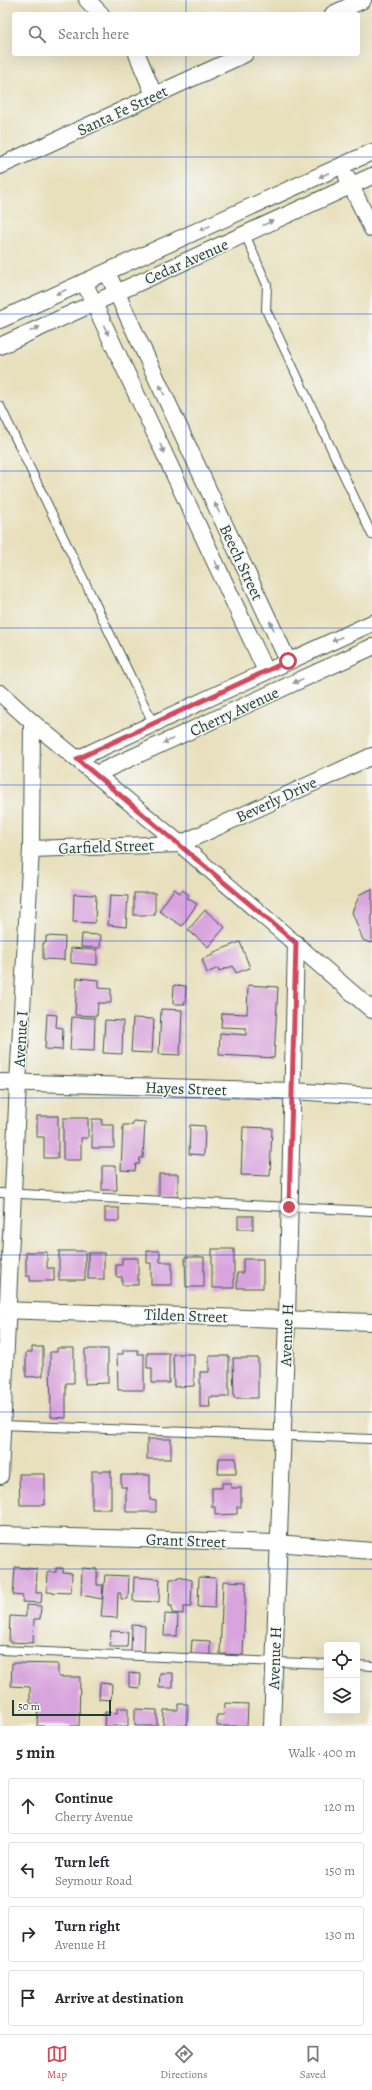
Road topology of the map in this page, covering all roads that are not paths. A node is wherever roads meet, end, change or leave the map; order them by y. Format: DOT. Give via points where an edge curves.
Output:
graph roads {
  1 [pos="87,0"];
  2 [pos="363,0"];
  3 [pos="100,12"];
  4 [pos="337,12"];
  5 [pos="138,56"];
  6 [pos="241,56"];
  7 [pos="154,95"];
  8 [pos="369,154"];
  9 [pos="0,166"];
  10 [pos="342,166"];
  11 [pos="372,170"];
  12 [pos="372,176"];
  13 [pos="351,185"];
  14 [pos="372,229"];
  15 [pos="246,234"];
  16 [pos="107,272"];
  17 [pos="84,282"];
  18 [pos="116,292"];
  19 [pos="94,303"];
  20 [pos="0,320"];
  21 [pos="0,346"];
  22 [pos="0,406"];
  23 [pos="195,462"];
  24 [pos="174,472"];
  25 [pos="372,535"];
  26 [pos="372,623"];
  27 [pos="372,648"];
  28 [pos="288,661"];
  29 [pos="266,670"];
  30 [pos="3,699"];
  31 [pos="32,722"];
  32 [pos="153,723"];
  33 [pos="372,756"];
  34 [pos="77,759"];
  35 [pos="96,774"];
  36 [pos="180,844"];
  37 [pos="31,849"];
  38 [pos="296,943"];
  39 [pos="370,1005"];
  40 [pos="0,1082"];
  41 [pos="18,1083"];
  42 [pos="292,1091"];
  43 [pos="372,1096"];
  44 [pos="7,1193"];
  45 [pos="289,1207"];
  46 [pos="372,1211"];
  47 [pos="4,1310"];
  48 [pos="287,1318"];
  49 [pos="372,1322"];
  50 [pos="1,1425"];
  51 [pos="282,1435"];
  52 [pos="372,1439"];
  53 [pos="0,1476"];
  54 [pos="0,1535"];
  55 [pos="277,1543"];
  56 [pos="372,1550"];
  57 [pos="0,1650"];
  58 [pos="274,1662"];
  59 [pos="324,1664"];
  60 [pos="360,1665"];
  61 [pos="372,1666"];
  62 [pos="272,1726"];
  1 -- 3 [label="street"];
  2 -- 4 [label="street"];
  5 -- 7 [label="street"];
  6 -- 7 [label="street, Santa Fe Street"];
  7 -- 9 [label="street, Santa Fe Street"];
  8 -- 10 [label="street, Cedar Avenue"];
  8 -- 11 [label="street"];
  10 -- 13 [label="street"];
  10 -- 16 [label="street, Cedar Avenue, one-way"];
  12 -- 13 [label="street, Cedar Avenue"];
  13 -- 14 [label="street"];
  15 -- 13 [label="street, Cedar Avenue, one-way"];
  15 -- 18 [label="street, Cedar Avenue"];
  15 -- 25 [label="lane" via="268,285 266,310"];
  16 -- 17 [label="street, Cedar Avenue"];
  16 -- 18 [label="street, Beech Street"];
  17 -- 19 [label="street, Beech Street"];
  17 -- 20 [label="street, Cedar Avenue, one-way"];
  18 -- 19 [label="street, Cedar Avenue"];
  23 -- 18 [label="street, Beech Street, one-way"];
  21 -- 19 [label="street, Cedar Avenue, one-way"];
  19 -- 24 [label="street, Beech Street, one-way"];
  22 -- 32 [label="lane"];
  23 -- 24 [label="street"];
  28 -- 23 [label="street, Beech Street, one-way"];
  24 -- 29 [label="street, Beech Street, one-way"];
  26 -- 28 [label="street, Cherry Avenue, one-way"];
  27 -- 35 [label="street, Cherry Avenue, one-way"];
  28 -- 29 [label="street, Cherry Avenue"];
  29 -- 32 [label="street, Cherry Avenue"];
  30 -- 31 [label="street"];
  31 -- 34 [label="street"];
  31 -- 37 [label="street, Avenue I"];
  32 -- 34 [label="street, Cherry Avenue"];
  33 -- 36 [label="street, Beverly Drive"];
  34 -- 35 [label="street"];
  35 -- 36 [label="street"];
  36 -- 37 [label="street, Garfield Street"];
  36 -- 38 [label="street"];
  37 -- 41 [label="street, Avenue I"];
  38 -- 39 [label="street"];
  38 -- 42 [label="street, Avenue H"];
  40 -- 41 [label="street, Hayes Street"];
  41 -- 42 [label="street, Hayes Street"];
  41 -- 44 [label="street, Avenue I"];
  42 -- 43 [label="street, Hayes Street"];
  42 -- 45 [label="street, Avenue H"];
  44 -- 45 [label="lane"];
  44 -- 47 [label="street, Avenue I"];
  45 -- 46 [label="lane"];
  45 -- 48 [label="street, Avenue H"];
  47 -- 48 [label="street, Tilden Street"];
  47 -- 50 [label="street, Avenue I"];
  48 -- 49 [label="street, Tilden Street"];
  48 -- 51 [label="street, Avenue H"];
  50 -- 51 [label="lane"];
  50 -- 53 [label="street, Avenue I"];
  51 -- 52 [label="lane"];
  51 -- 55 [label="street, Avenue H"];
  54 -- 55 [label="street, Grant Street"];
  55 -- 56 [label="street, Grant Street"];
  55 -- 58 [label="street, Avenue H"];
  57 -- 58 [label="lane"];
  58 -- 59 [label="lane"];
  58 -- 62 [label="street, Avenue H"];
  60 -- 61 [label="lane"];
}
